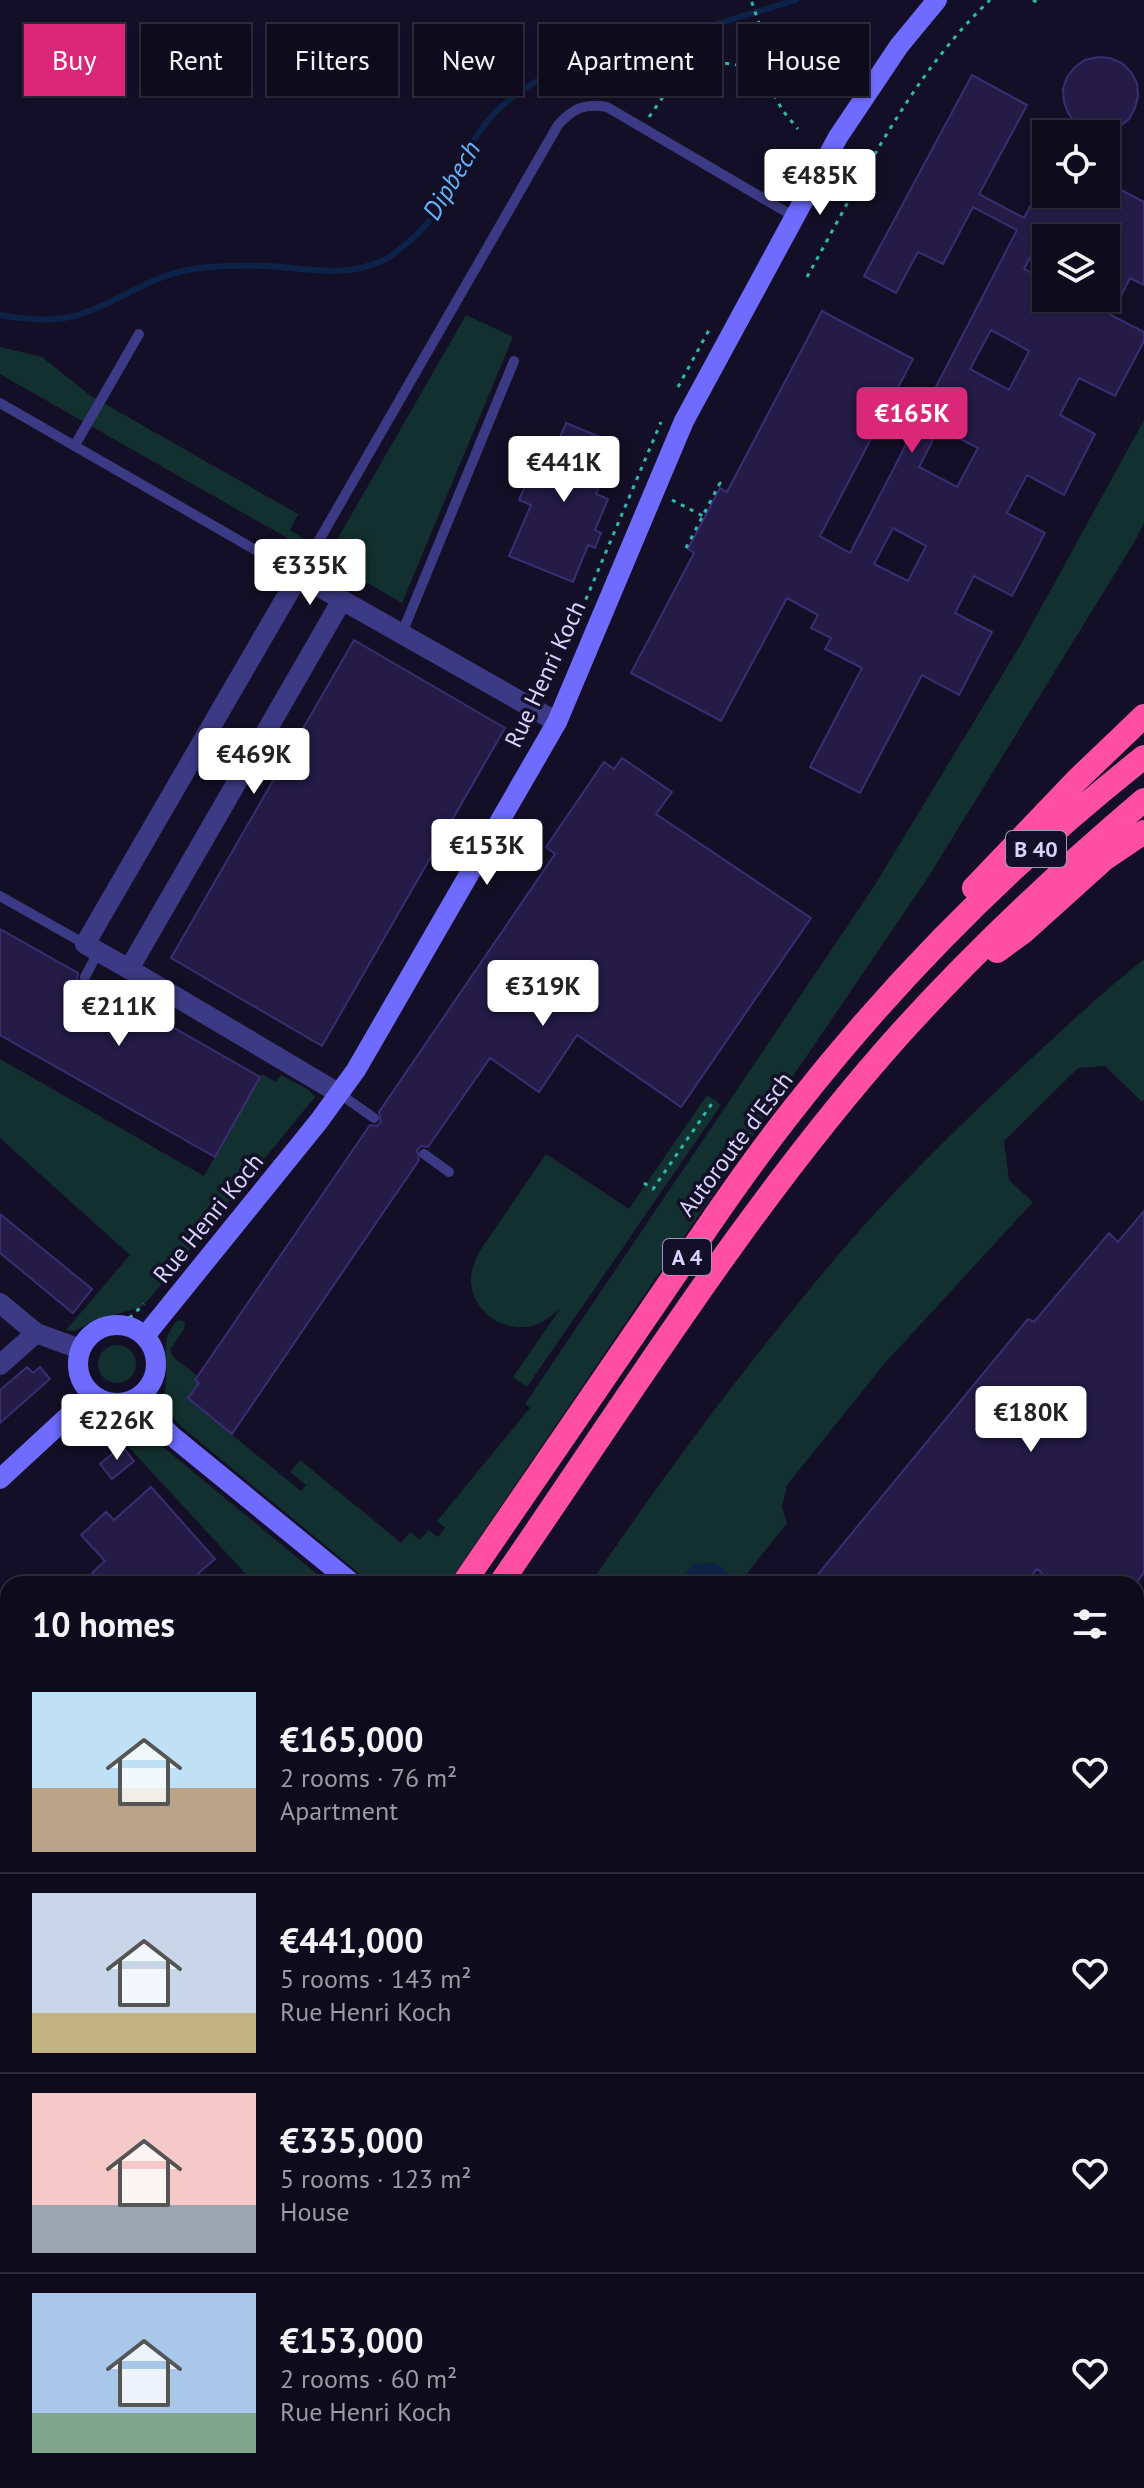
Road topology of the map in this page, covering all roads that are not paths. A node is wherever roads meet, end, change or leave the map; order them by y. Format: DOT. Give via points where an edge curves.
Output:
graph roads {
  1 [pos="937,0"];
  2 [pos="795,217"];
  3 [pos="139,334"];
  4 [pos="514,361"];
  5 [pos="0,403"];
  6 [pos="75,445"];
  7 [pos="299,575"];
  8 [pos="342,600"];
  9 [pos="402,633"];
  10 [pos="1144,716"];
  11 [pos="557,722"];
  12 [pos="1144,757"];
  13 [pos="1144,800"];
  14 [pos="1144,832"];
  15 [pos="0,896"];
  16 [pos="92,948"];
  17 [pos="934,948"];
  18 [pos="129,969"];
  19 [pos="85,977"];
  20 [pos="942,989"];
  21 [pos="340,1094"];
  22 [pos="374,1118"];
  23 [pos="424,1154"];
  24 [pos="449,1172"];
  25 [pos="0,1303"];
  26 [pos="36,1333"];
  27 [pos="145,1336"];
  28 [pos="80,1349"];
  29 [pos="0,1365"];
  30 [pos="92,1394"];
  31 [pos="139,1396"];
  32 [pos="0,1479"];
  33 [pos="343,1576"];
  34 [pos="468,1576"];
  35 [pos="506,1576"];
  1 -- 2 [label="street, Rue Henri Koch" via="838,137"];
  2 -- 7 [label="lane" via="607,107 591,104 571,110"];
  2 -- 11 [label="street, Rue Henri Koch" via="684,421"];
  3 -- 6 [label="lane"];
  4 -- 9 [label="lane"];
  5 -- 6 [label="lane"];
  6 -- 7 [label="lane"];
  7 -- 8 [label="street"];
  7 -- 16 [label="street"];
  8 -- 9 [label="street"];
  8 -- 18 [label="street"];
  9 -- 11 [label="street"];
  10 -- 17 [label="highway, A 4" via="979,881"];
  11 -- 21 [label="street, Rue Henri Koch"];
  12 -- 17 [label="highway, B 40" via="1022,862"];
  13 -- 20 [label="highway, B 40" via="1068,864"];
  14 -- 20 [label="highway, A 4" via="1104,859 1023,932"];
  15 -- 16 [label="lane"];
  16 -- 18 [label="street"];
  16 -- 19 [label="lane"];
  17 -- 34 [label="highway, Autoroute d'Esch / A 4" via="778,1130"];
  18 -- 21 [label="street"];
  20 -- 35 [label="highway, A 4" via="850,1093 754,1216"];
  21 -- 22 [label="lane"];
  21 -- 27 [label="street, Rue Henri Koch"];
  23 -- 24 [label="lane"];
  25 -- 26 [label="street"];
  26 -- 28 [label="street"];
  26 -- 29 [label="street"];
  27 -- 28 [label="street" via="109,1325 97,1329"];
  27 -- 31 [label="street" via="156,1361 155,1374"];
  28 -- 30 [label="street" via="78,1374"];
  30 -- 31 [label="street" via="115,1403"];
  30 -- 32 [label="street"];
  31 -- 33 [label="street" via="172,1436"];
}
